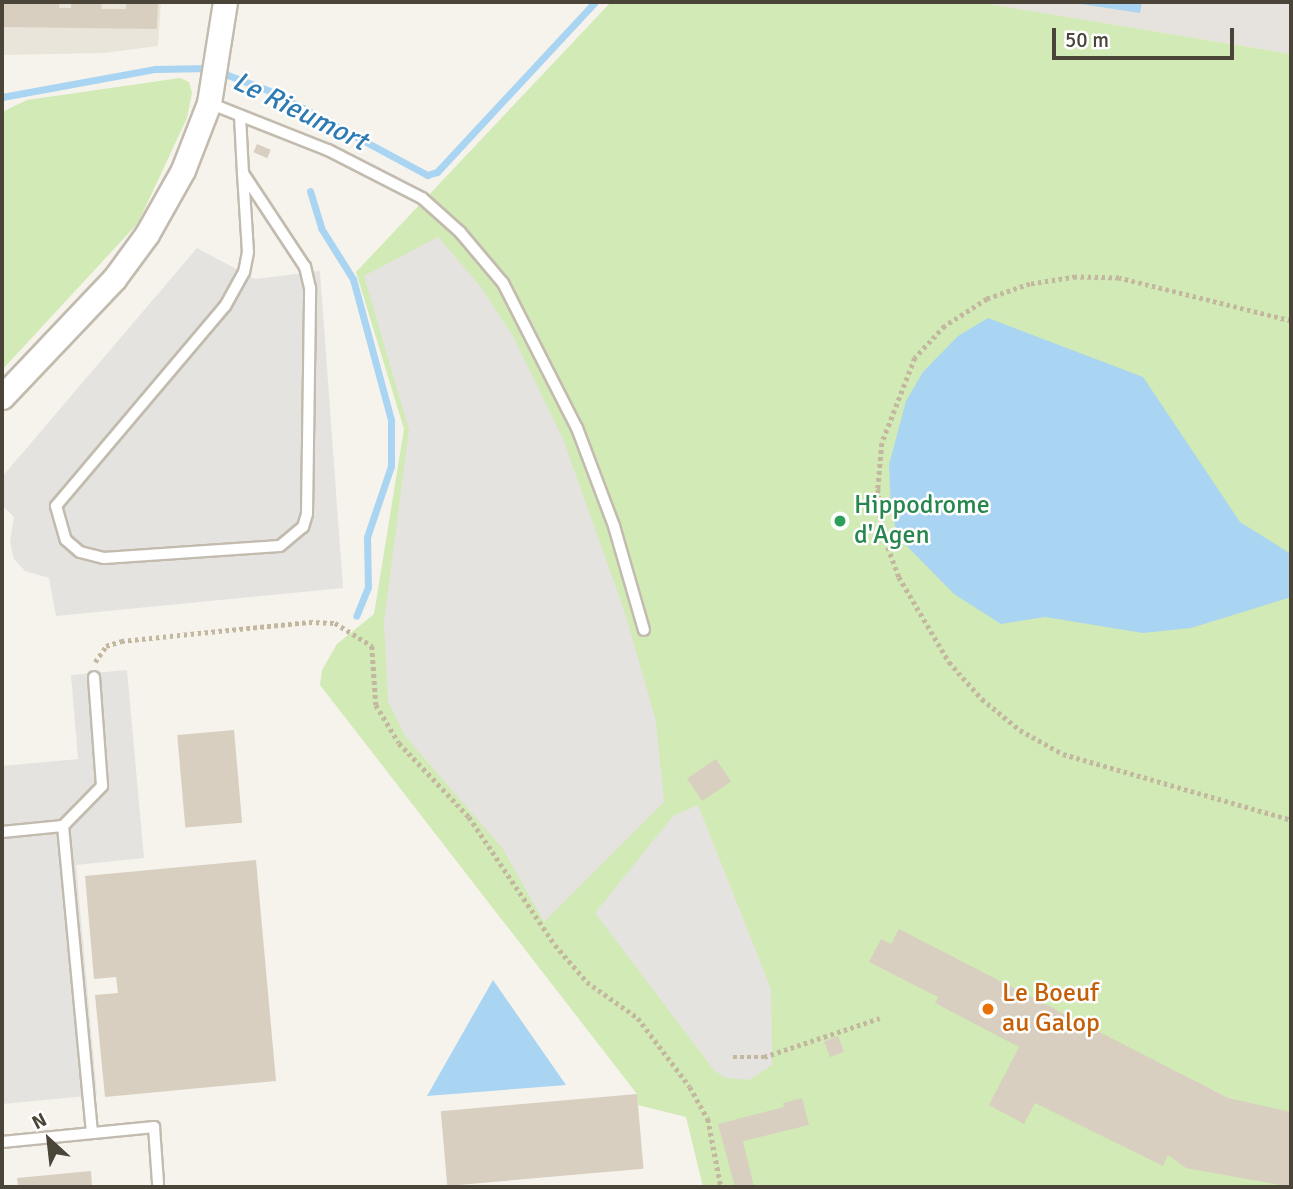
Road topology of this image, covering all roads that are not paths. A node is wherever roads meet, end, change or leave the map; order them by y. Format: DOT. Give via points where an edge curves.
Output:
graph roads {
  1 [pos="224,2"];
  2 [pos="209,103"];
  3 [pos="240,116"];
  4 [pos="243,173"];
  5 [pos="2,397"];
  6 [pos="644,630"];
  7 [pos="93,677"];
  8 [pos="63,826"];
  9 [pos="2,832"];
  10 [pos="92,1133"];
  11 [pos="2,1142"];
  12 [pos="158,1183"];
  1 -- 2 [label="street"];
  2 -- 3 [label="lane"];
  2 -- 5 [label="street" via="183,170 147,234 114,279"];
  3 -- 4 [label="lane"];
  3 -- 6 [label="lane" via="328,150 422,198 460,232 503,283 577,428 614,526"];
  4 -- 4 [label="lane" via="304,267 310,288 307,514 303,527 280,546 104,558 80,552 65,540 56,506 225,306 244,272 248,252"];
  7 -- 8 [label="lane" via="102,786"];
  8 -- 9 [label="lane"];
  8 -- 10 [label="lane"];
  10 -- 11 [label="lane"];
  10 -- 12 [label="lane" via="154,1127"];
}
